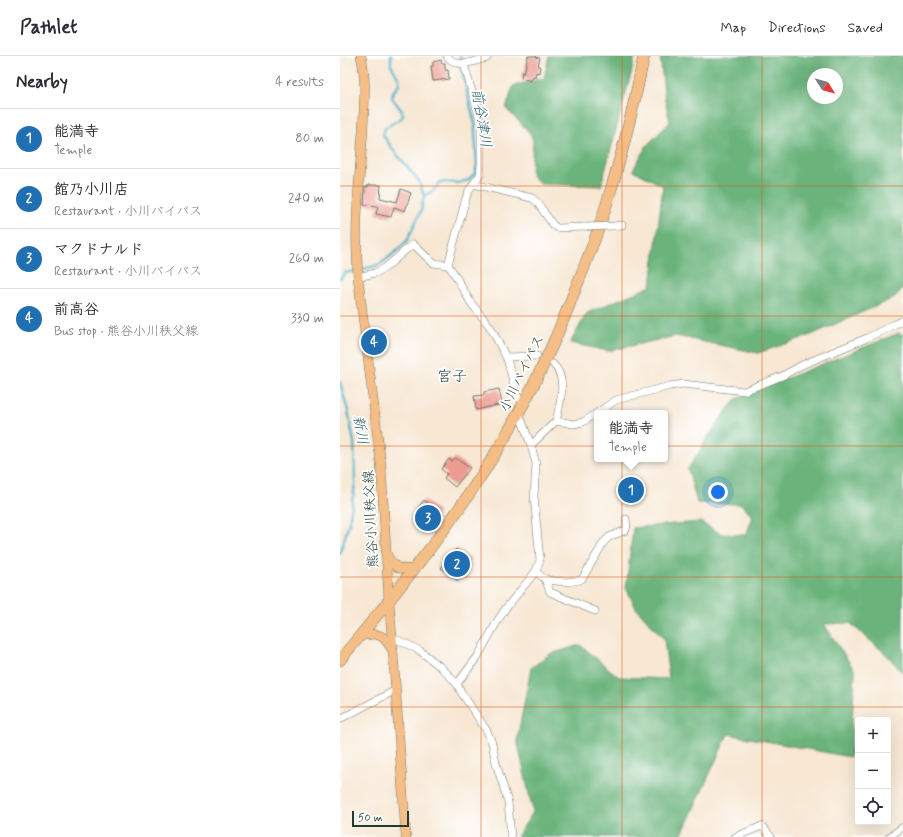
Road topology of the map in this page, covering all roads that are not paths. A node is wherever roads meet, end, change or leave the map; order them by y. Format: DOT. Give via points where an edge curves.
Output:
graph roads {
  1 [pos="361,56"];
  2 [pos="447,56"];
  3 [pos="488,56"];
  4 [pos="644,56"];
  5 [pos="464,64"];
  6 [pos="473,184"];
  7 [pos="622,225"];
  8 [pos="448,266"];
  9 [pos="358,277"];
  10 [pos="903,320"];
  11 [pos="537,356"];
  12 [pos="506,357"];
  13 [pos="553,364"];
  14 [pos="524,403"];
  15 [pos="601,410"];
  16 [pos="519,413"];
  17 [pos="594,415"];
  18 [pos="556,422"];
  19 [pos="532,445"];
  20 [pos="626,519"];
  21 [pos="386,555"];
  22 [pos="413,569"];
  23 [pos="536,571"];
  24 [pos="545,579"];
  25 [pos="389,601"];
  26 [pos="595,611"];
  27 [pos="360,636"];
  28 [pos="392,637"];
  29 [pos="394,653"];
  30 [pos="340,660"];
  31 [pos="457,684"];
  32 [pos="396,690"];
  33 [pos="340,718"];
  34 [pos="903,827"];
  35 [pos="406,837"];
  36 [pos="511,837"];
  37 [pos="735,837"];
  38 [pos="770,837"];
  39 [pos="888,837"];
  1 -- 9 [label="main road, 熊谷小川秩父線" via="364,90 357,219"];
  2 -- 5 [label="street" via="452,62"];
  3 -- 5 [label="street"];
  4 -- 14 [label="highway, 小川バイパス" via="612,188 585,267 544,364"];
  5 -- 6 [label="street" via="481,123 480,175"];
  6 -- 7 [label="street, bridge" via="532,198 557,228"];
  6 -- 8 [label="street" via="466,198"];
  8 -- 9 [label="street" via="433,263 413,244 375,274"];
  8 -- 12 [label="street" via="471,303 491,328"];
  9 -- 21 [label="main road, 熊谷小川秩父線" via="381,464"];
  10 -- 15 [label="street" via="744,391 683,384 616,400"];
  11 -- 12 [label="street"];
  12 -- 14 [label="street" via="517,396"];
  13 -- 18 [label="street" via="560,372 561,384"];
  14 -- 16 [label="highway, 小川バイパス"];
  16 -- 19 [label="street"];
  16 -- 22 [label="highway, 小川バイパス" via="478,481"];
  17 -- 18 [label="street" via="574,424"];
  18 -- 19 [label="street"];
  19 -- 23 [label="street" via="536,464 534,496 540,560"];
  20 -- 24 [label="street" via="626,530 608,537 582,579 568,582"];
  21 -- 22 [label="main road" via="396,567"];
  21 -- 25 [label="main road, 熊谷小川秩父線"];
  22 -- 25 [label="highway, 小川バイパス"];
  23 -- 24 [label="street"];
  23 -- 31 [label="street" via="506,608 478,656"];
  24 -- 26 [label="street" via="550,592"];
  25 -- 27 [label="highway, 小川バイパス"];
  25 -- 28 [label="main road, 熊谷小川秩父線"];
  27 -- 29 [label="main road" via="377,634 387,642"];
  27 -- 30 [label="highway, 小川バイパス"];
  28 -- 29 [label="main road, 熊谷小川秩父線"];
  28 -- 31 [label="street" via="419,650"];
  29 -- 32 [label="main road, 熊谷小川秩父線"];
  31 -- 36 [label="street" via="492,743 508,802"];
  32 -- 33 [label="street"];
  32 -- 35 [label="main road, 熊谷小川秩父線"];
  34 -- 39 [label="street"];
  37 -- 38 [label="street" via="762,826"];
}
